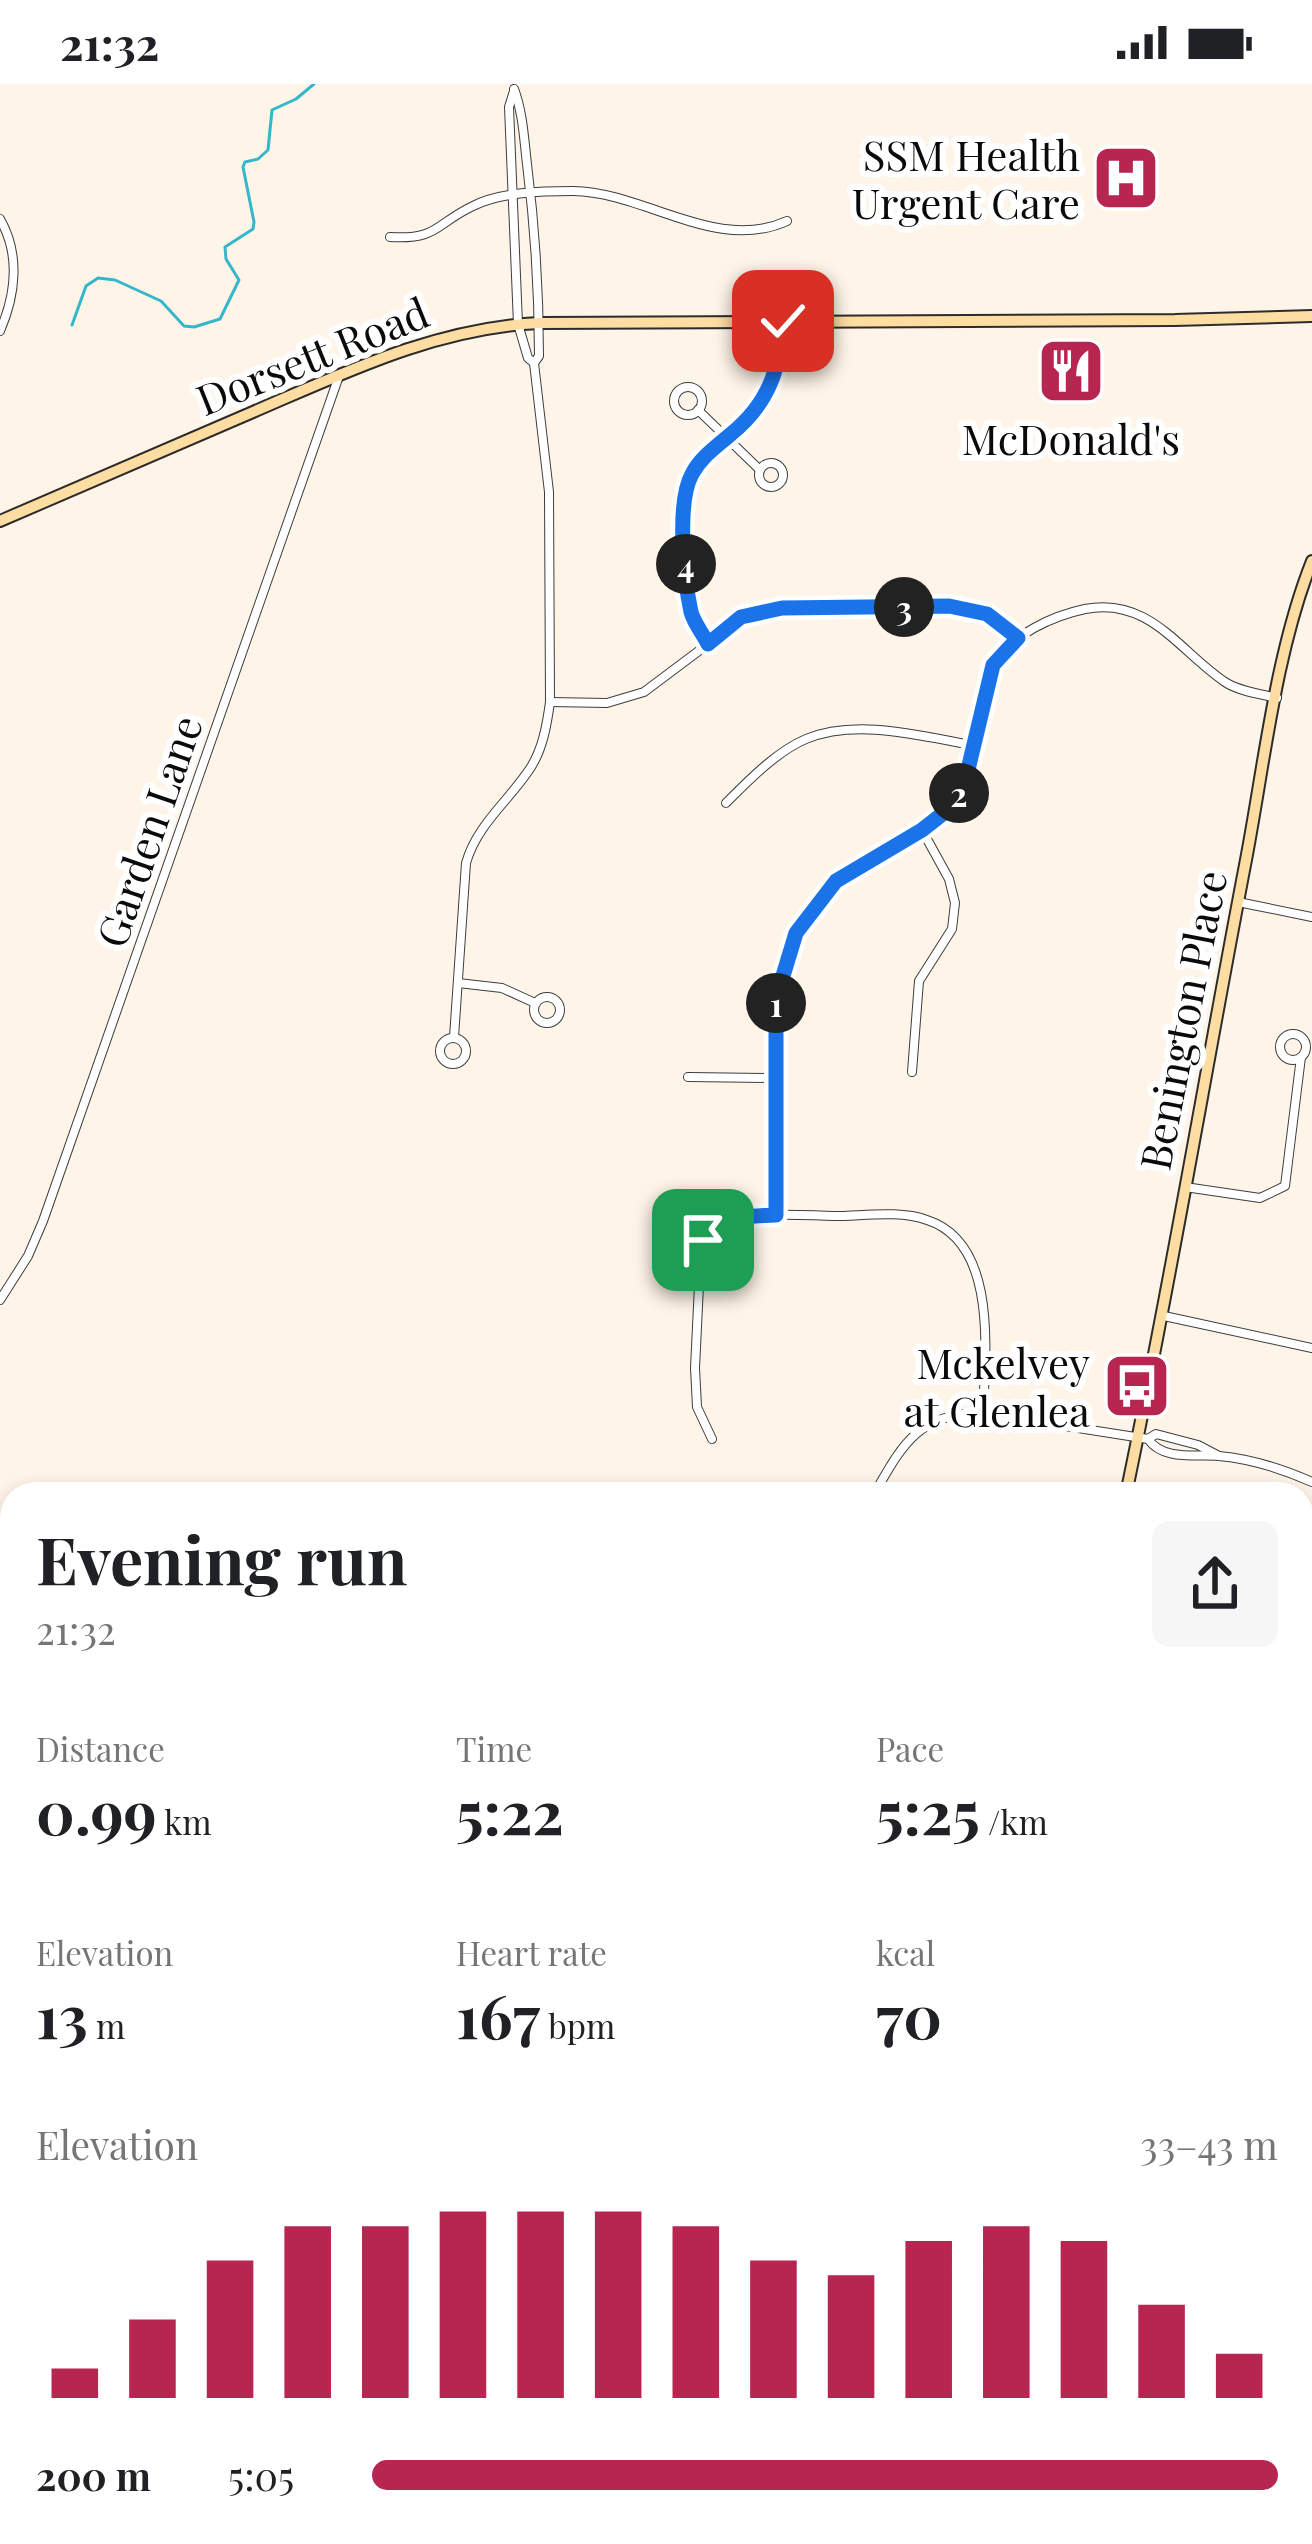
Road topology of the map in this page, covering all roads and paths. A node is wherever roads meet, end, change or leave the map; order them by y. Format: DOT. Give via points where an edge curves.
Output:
graph roads {
  1 [pos="514,86"];
  2 [pos="531,193"];
  3 [pos="512,197"];
  4 [pos="0,219"];
  5 [pos="787,221"];
  6 [pos="390,237"];
  7 [pos="1312,316"];
  8 [pos="783,321"];
  9 [pos="539,323"];
  10 [pos="518,324"];
  11 [pos="0,332"];
  12 [pos="534,363"];
  13 [pos="340,375"];
  14 [pos="698,410"];
  15 [pos="729,436"];
  16 [pos="760,470"];
  17 [pos="0,521"];
  18 [pos="1312,561"];
  19 [pos="1018,638"];
  20 [pos="708,644"];
  21 [pos="1276,698"];
  22 [pos="550,702"];
  23 [pos="972,745"];
  24 [pos="726,803"];
  25 [pos="922,830"];
  26 [pos="1238,902"];
  27 [pos="1312,917"];
  28 [pos="458,983"];
  29 [pos="535,1003"];
  30 [pos="454,1037"];
  31 [pos="1301,1057"];
  32 [pos="912,1072"];
  33 [pos="688,1077"];
  34 [pos="773,1078"];
  35 [pos="1184,1187"];
  36 [pos="776,1215"];
  37 [pos="0,1300"];
  38 [pos="1164,1316"];
  39 [pos="1312,1348"];
  40 [pos="983,1413"];
  41 [pos="712,1438"];
  42 [pos="1143,1438"];
  43 [pos="882,1482"];
  44 [pos="1130,1482"];
  45 [pos="1312,1482"];
  1 -- 2 [label="street"];
  1 -- 3 [label="street"];
  2 -- 3 [label="street"];
  2 -- 5 [label="street" via="613,196 715,228 766,230"];
  2 -- 9 [label="street"];
  3 -- 6 [label="street" via="476,203 420,239"];
  3 -- 10 [label="street"];
  4 -- 11 [label="street" via="14,242"];
  7 -- 8 [label="main road, Dorsett Road"];
  8 -- 9 [label="main road, Dorsett Road"];
  8 -- 15 [label="street" via="770,390"];
  9 -- 10 [label="main road, Dorsett Road"];
  9 -- 12 [label="street"];
  10 -- 12 [label="street"];
  10 -- 13 [label="main road, Dorsett Road" via="443,335"];
  12 -- 22 [label="street" via="549,492"];
  13 -- 17 [label="main road, Dorsett Road"];
  13 -- 37 [label="street, Garden Lane" via="44,1218"];
  14 -- 15 [label="street"];
  15 -- 16 [label="street"];
  15 -- 20 [label="street" via="700,462 685,496 692,616"];
  18 -- 21 [label="main road, Benington Place"];
  19 -- 20 [label="street" via="987,614 949,606 782,608 741,617"];
  19 -- 21 [label="street" via="1089,608 1126,611 1155,620 1227,685"];
  19 -- 23 [label="street" via="993,665"];
  20 -- 22 [label="street" via="644,692 607,703"];
  21 -- 26 [label="main road, Benington Place"];
  22 -- 28 [label="street" via="532,765 470,850"];
  23 -- 24 [label="street" via="896,732 821,734 801,741"];
  23 -- 25 [label="street" via="950,808"];
  25 -- 32 [label="street" via="955,903 952,929 919,981"];
  25 -- 34 [label="street" via="836,881 796,933 776,999"];
  26 -- 27 [label="street"];
  26 -- 35 [label="main road, Benington Place"];
  28 -- 29 [label="street" via="502,988"];
  28 -- 30 [label="street"];
  31 -- 35 [label="street" via="1285,1186 1260,1198"];
  33 -- 34 [label="street"];
  34 -- 36 [label="street"];
  35 -- 38 [label="main road, Benington Place"];
  36 -- 40 [label="street" via="891,1216 947,1231 980,1283"];
  36 -- 41 [label="street" via="728,1220 701,1244 694,1368 697,1407"];
  38 -- 39 [label="street"];
  38 -- 42 [label="main road, Benington Place"];
  40 -- 42 [label="street"];
  40 -- 43 [label="street" via="925,1425"];
  42 -- 44 [label="main road, Benington Place"];
  42 -- 45 [label="street" via="1178,1439"];
}
